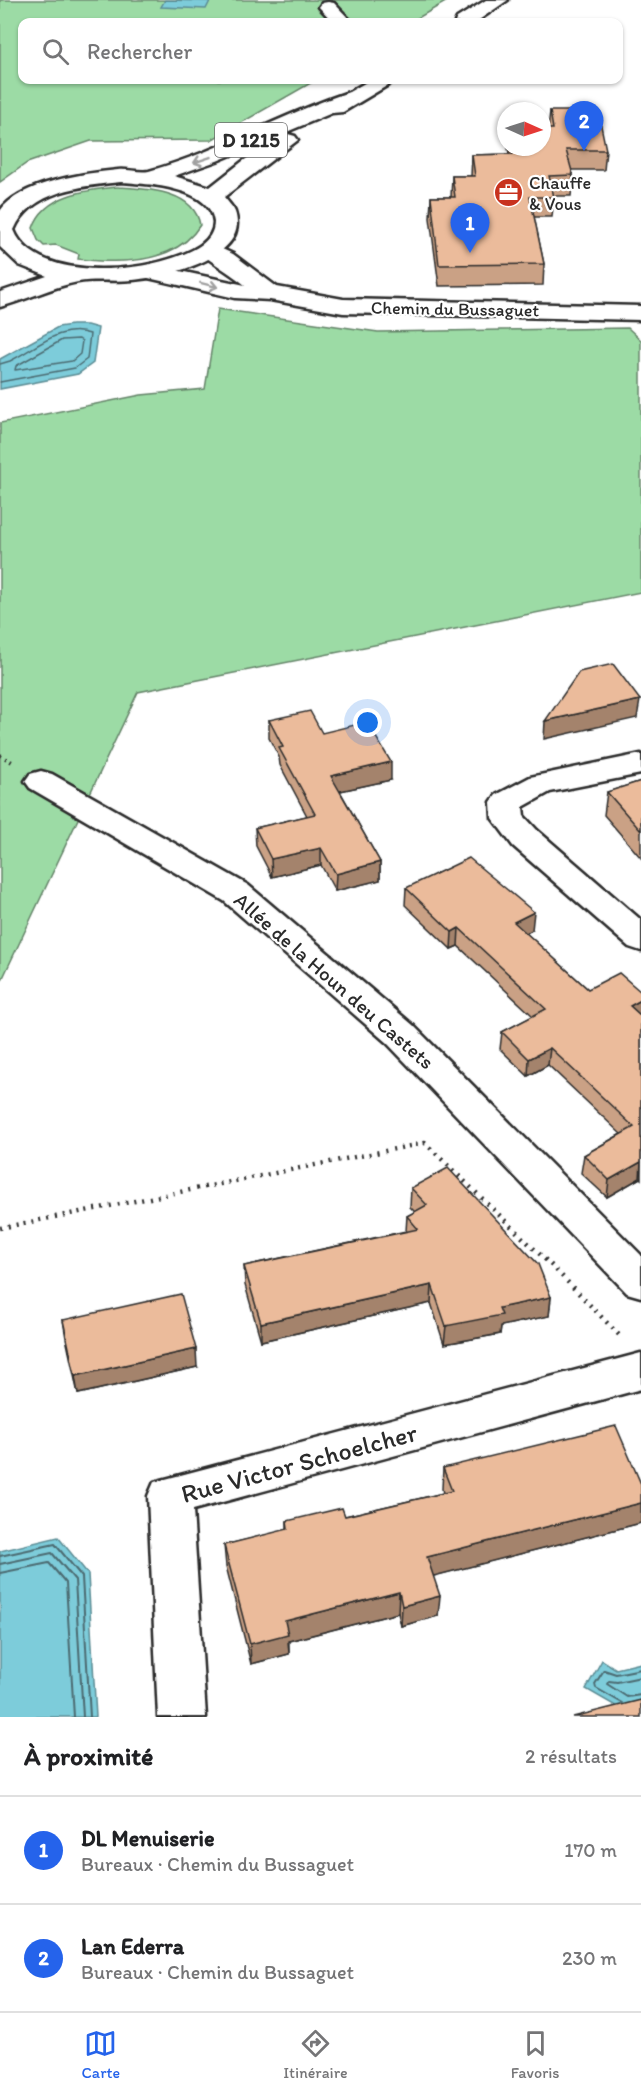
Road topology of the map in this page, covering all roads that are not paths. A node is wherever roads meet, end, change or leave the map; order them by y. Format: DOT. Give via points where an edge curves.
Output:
graph roads {
  1 [pos="499,0"];
  2 [pos="328,7"];
  3 [pos="339,18"];
  4 [pos="470,18"];
  5 [pos="376,84"];
  6 [pos="353,97"];
  7 [pos="148,177"];
  8 [pos="211,197"];
  9 [pos="209,250"];
  10 [pos="5,253"];
  11 [pos="152,272"];
  12 [pos="80,274"];
  13 [pos="270,293"];
  14 [pos="0,300"];
  15 [pos="641,313"];
  16 [pos="641,764"];
  17 [pos="40,781"];
  18 [pos="641,939"];
  19 [pos="641,1281"];
  20 [pos="633,1356"];
  21 [pos="182,1717"];
  1 -- 4 [label="main road"];
  2 -- 3 [label="main road"];
  5 -- 6 [label="main road, D 1215"];
  6 -- 7 [label="main road, D 1215, one-way" via="210,157"];
  6 -- 8 [label="main road, D 1215" via="250,165"];
  7 -- 8 [label="main road" via="185,185"];
  7 -- 10 [label="main road" via="80,180 38,193 11,211 3,230"];
  8 -- 9 [label="main road" via="227,218 224,233"];
  9 -- 11 [label="main road"];
  9 -- 13 [label="main road" via="227,257 233,266"];
  10 -- 12 [label="main road" via="51,269"];
  11 -- 12 [label="main road"];
  11 -- 13 [label="main road, Chemin du Bussaguet, one-way" via="235,291"];
  12 -- 14 [label="main road"];
  13 -- 15 [label="main road, Chemin du Bussaguet" via="343,306"];
  16 -- 18 [label="main road" via="541,784 507,802 508,818 525,838"];
  17 -- 19 [label="main road, Allée de la Houn deu Castets" via="236,893 400,1034"];
  20 -- 21 [label="main road, Rue Victor Schoelcher" via="170,1496"];
}
